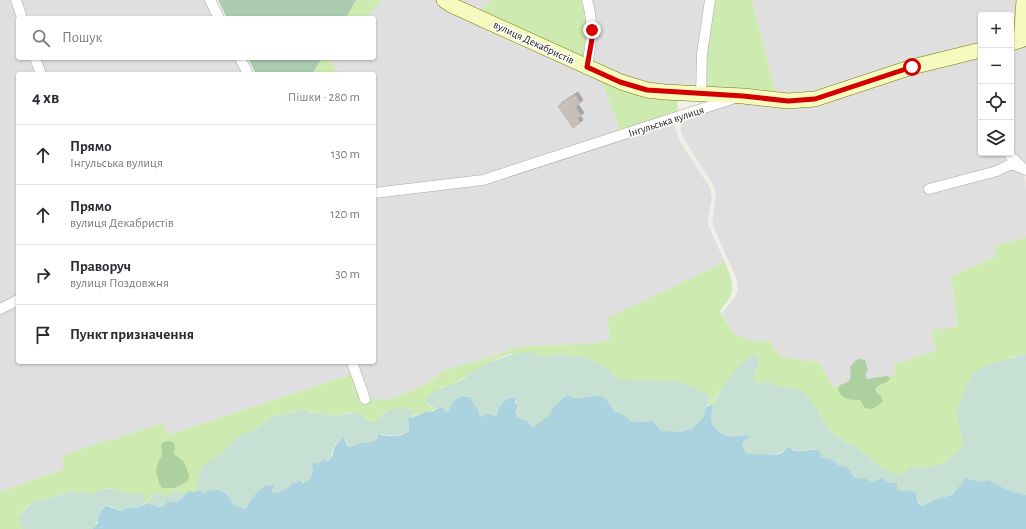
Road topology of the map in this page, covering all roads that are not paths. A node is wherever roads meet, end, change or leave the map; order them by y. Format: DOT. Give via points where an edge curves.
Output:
graph roads {
  1 [pos="16,0"];
  2 [pos="210,0"];
  3 [pos="444,0"];
  4 [pos="587,0"];
  5 [pos="710,0"];
  6 [pos="1024,0"];
  7 [pos="21,16"];
  8 [pos="218,16"];
  9 [pos="1019,41"];
  10 [pos="978,51"];
  11 [pos="36,60"];
  12 [pos="241,60"];
  13 [pos="587,67"];
  14 [pos="40,72"];
  15 [pos="247,72"];
  16 [pos="701,94"];
  17 [pos="743,96"];
  18 [pos="1009,156"];
  19 [pos="1010,156"];
  20 [pos="1004,167"];
  21 [pos="1024,169"];
  22 [pos="930,189"];
  23 [pos="376,193"];
  24 [pos="16,301"];
  25 [pos="0,309"];
  26 [pos="353,364"];
  27 [pos="365,399"];
  1 -- 7 [label="street"];
  2 -- 8 [label="street"];
  3 -- 13 [label="street, вулиця Декабристів"];
  4 -- 13 [label="street" via="592,21"];
  5 -- 16 [label="street" via="702,54"];
  6 -- 9 [label="street"];
  10 -- 17 [label="street, Інгульська вулиця" via="912,67 815,99 788,101"];
  11 -- 14 [label="street"];
  12 -- 15 [label="street"];
  13 -- 16 [label="street, вулиця Декабристів" via="620,82 647,90"];
  16 -- 17 [label="street, вулиця Декабристів"];
  17 -- 23 [label="street, Інгульська вулиця" via="483,180"];
  18 -- 20 [label="street"];
  19 -- 21 [label="street"];
  20 -- 21 [label="street" via="1014,165"];
  20 -- 22 [label="street"];
  24 -- 25 [label="street"];
  26 -- 27 [label="street"];
}
